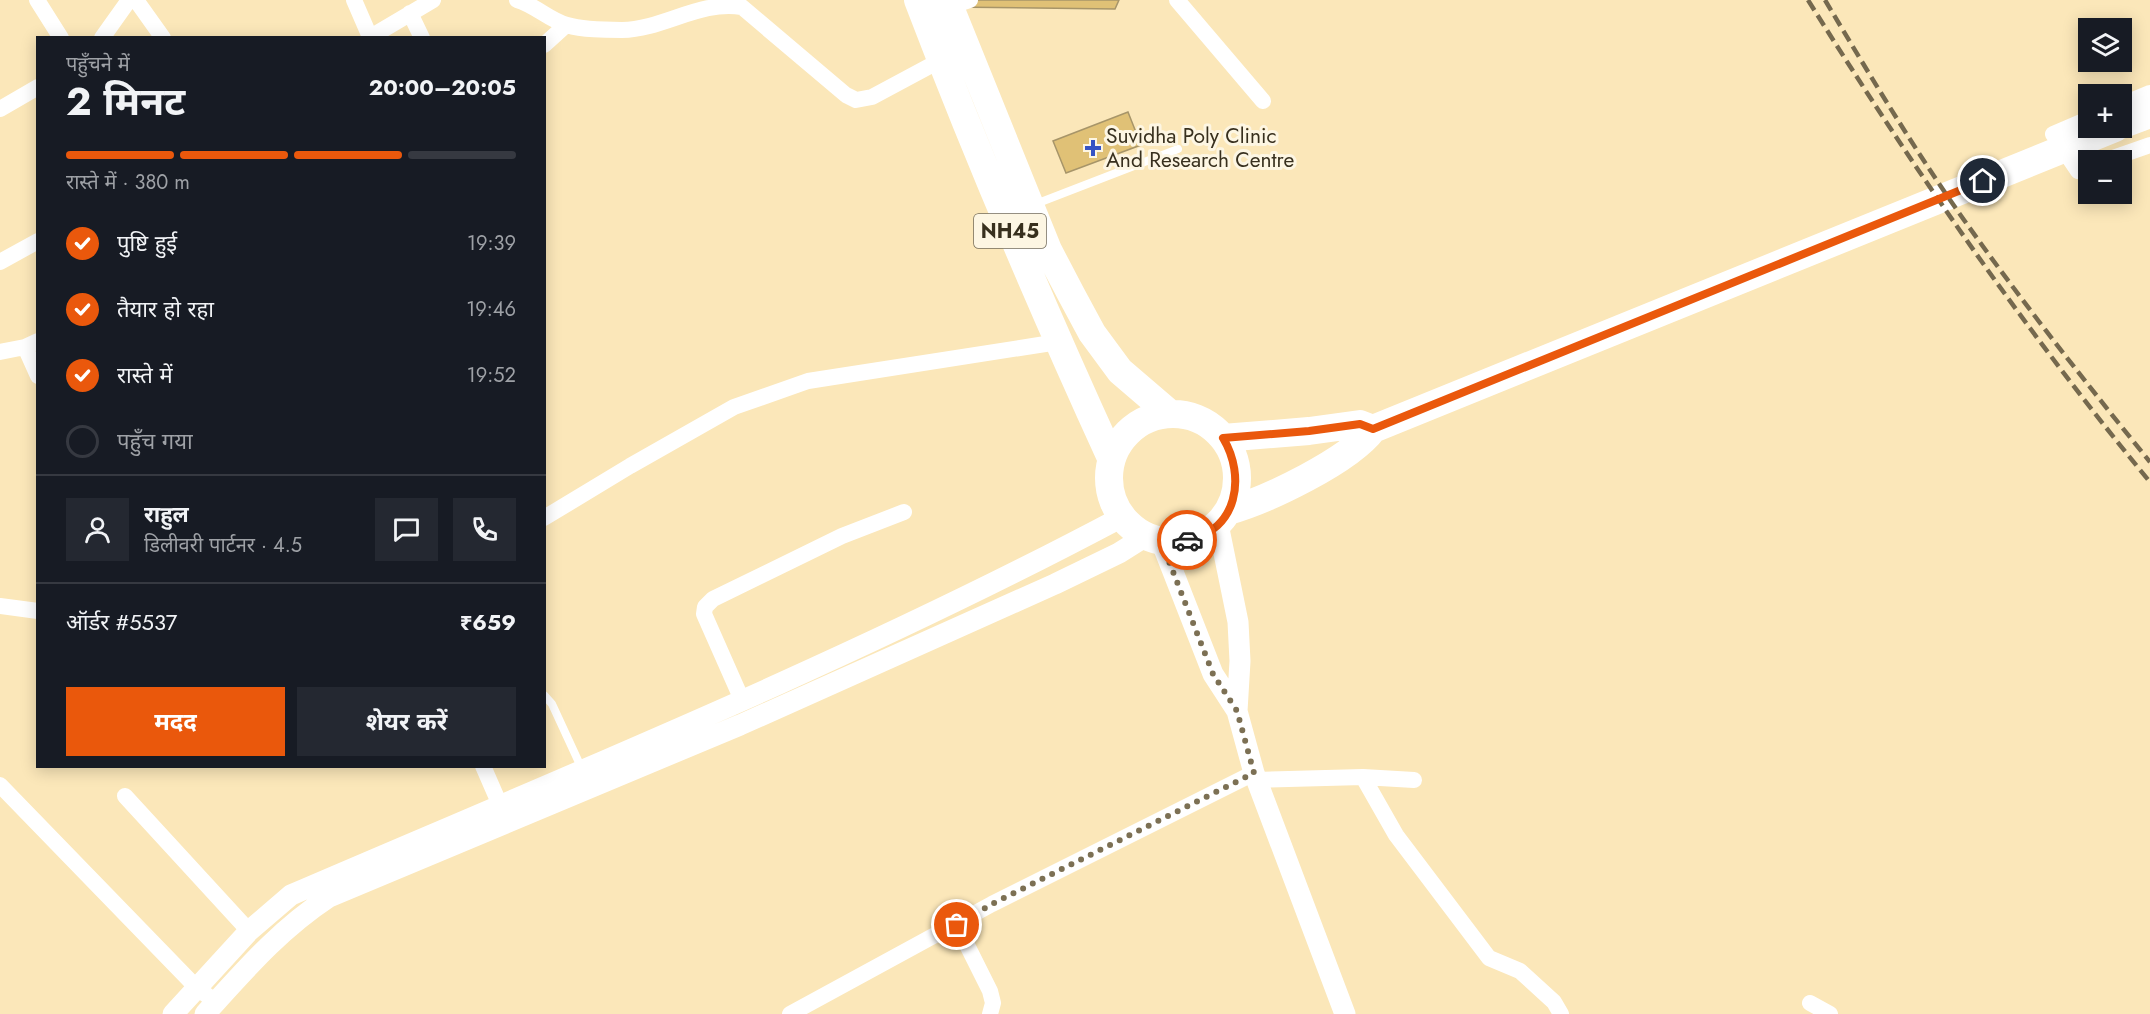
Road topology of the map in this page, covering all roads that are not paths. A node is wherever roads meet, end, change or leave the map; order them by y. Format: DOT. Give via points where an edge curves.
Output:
graph roads {
  1 [pos="37,0"];
  2 [pos="129,0"];
  3 [pos="136,0"];
  4 [pos="354,0"];
  5 [pos="433,0"];
  6 [pos="517,0"];
  7 [pos="918,0"];
  8 [pos="1176,0"];
  9 [pos="955,2"];
  10 [pos="410,13"];
  11 [pos="566,25"];
  12 [pos="60,36"];
  13 [pos="103,36"];
  14 [pos="162,36"];
  15 [pos="369,36"];
  16 [pos="371,36"];
  17 [pos="421,36"];
  18 [pos="546,43"];
  19 [pos="941,60"];
  20 [pos="36,88"];
  21 [pos="2150,93"];
  22 [pos="2132,100"];
  23 [pos="1263,101"];
  24 [pos="0,109"];
  25 [pos="2150,114"];
  26 [pos="2132,121"];
  27 [pos="2078,131"];
  28 [pos="2078,134"];
  29 [pos="2150,145"];
  30 [pos="1178,150"];
  31 [pos="2132,151"];
  32 [pos="2078,171"];
  33 [pos="1031,206"];
  34 [pos="36,242"];
  35 [pos="0,262"];
  36 [pos="1058,342"];
  37 [pos="31,344"];
  38 [pos="0,352"];
  39 [pos="36,367"];
  40 [pos="1169,413"];
  41 [pos="1373,429"];
  42 [pos="1223,438"];
  43 [pos="1111,458"];
  44 [pos="904,512"];
  45 [pos="546,517"];
  46 [pos="1122,517"];
  47 [pos="1223,518"];
  48 [pos="1153,539"];
  49 [pos="0,606"];
  50 [pos="36,611"];
  51 [pos="546,698"];
  52 [pos="742,700"];
  53 [pos="1237,711"];
  54 [pos="484,768"];
  55 [pos="582,770"];
  56 [pos="1255,776"];
  57 [pos="1363,777"];
  58 [pos="1414,780"];
  59 [pos="0,785"];
  60 [pos="125,796"];
  61 [pos="500,805"];
  62 [pos="957,925"];
  63 [pos="249,931"];
  64 [pos="196,988"];
  65 [pos="1810,1003"];
  66 [pos="210,1008"];
  67 [pos="1342,1013"];
  68 [pos="173,1014"];
  69 [pos="790,1014"];
  70 [pos="990,1014"];
  71 [pos="1561,1014"];
  72 [pos="1830,1014"];
  1 -- 12 [label="street"];
  2 -- 13 [label="street"];
  3 -- 14 [label="street"];
  4 -- 15 [label="street"];
  5 -- 10 [label="street"];
  6 -- 11 [label="street"];
  7 -- 19 [label="highway, NH45"];
  8 -- 23 [label="street"];
  9 -- 33 [label="highway, NH45"];
  10 -- 16 [label="street"];
  10 -- 17 [label="street"];
  11 -- 18 [label="street"];
  11 -- 19 [label="street" via="626,30 710,2 727,1 742,8 856,100 872,97"];
  19 -- 36 [label="highway, NH45"];
  20 -- 24 [label="street"];
  21 -- 22 [label="street"];
  25 -- 26 [label="highway"];
  27 -- 32 [label="street" via="2053,134"];
  28 -- 41 [label="highway" via="1899,216"];
  29 -- 31 [label="street"];
  30 -- 33 [label="lane"];
  33 -- 40 [label="highway, NH45" via="1048,250 1092,333 1120,371"];
  34 -- 35 [label="street"];
  36 -- 43 [label="highway, NH45"];
  36 -- 45 [label="street" via="808,381 768,393 734,407"];
  37 -- 38 [label="street"];
  37 -- 39 [label="street"];
  40 -- 42 [label="highway, NH45" via="1199,419"];
  40 -- 43 [label="highway, NH45" via="1139,422 1117,444"];
  41 -- 42 [label="highway" via="1360,424"];
  41 -- 47 [label="highway" via="1357,446 1304,479"];
  42 -- 47 [label="highway, NH45" via="1232,452 1237,482"];
  43 -- 46 [label="highway, NH45" via="1109,489"];
  44 -- 52 [label="street" via="842,536 713,599 705,607 704,614"];
  46 -- 48 [label="highway, NH45"];
  46 -- 52 [label="street" via="1037,562"];
  47 -- 48 [label="highway" via="1192,539"];
  47 -- 53 [label="street" via="1238,622"];
  48 -- 53 [label="street" via="1213,674"];
  48 -- 66 [label="street" via="740,725 329,897 272,940"];
  49 -- 50 [label="street"];
  51 -- 55 [label="lane"];
  52 -- 55 [label="street"];
  53 -- 56 [label="street"];
  54 -- 61 [label="street"];
  55 -- 61 [label="street"];
  56 -- 57 [label="street"];
  56 -- 62 [label="street" via="992,904"];
  56 -- 67 [label="street"];
  57 -- 58 [label="street"];
  57 -- 71 [label="street" via="1396,835 1490,958 1520,971 1554,1002"];
  59 -- 64 [label="street"];
  60 -- 63 [label="street"];
  61 -- 63 [label="street" via="291,895"];
  62 -- 69 [label="street"];
  62 -- 70 [label="street" via="990,991"];
  63 -- 64 [label="street"];
  64 -- 66 [label="street"];
  64 -- 68 [label="street"];
  65 -- 72 [label="street"];
}
